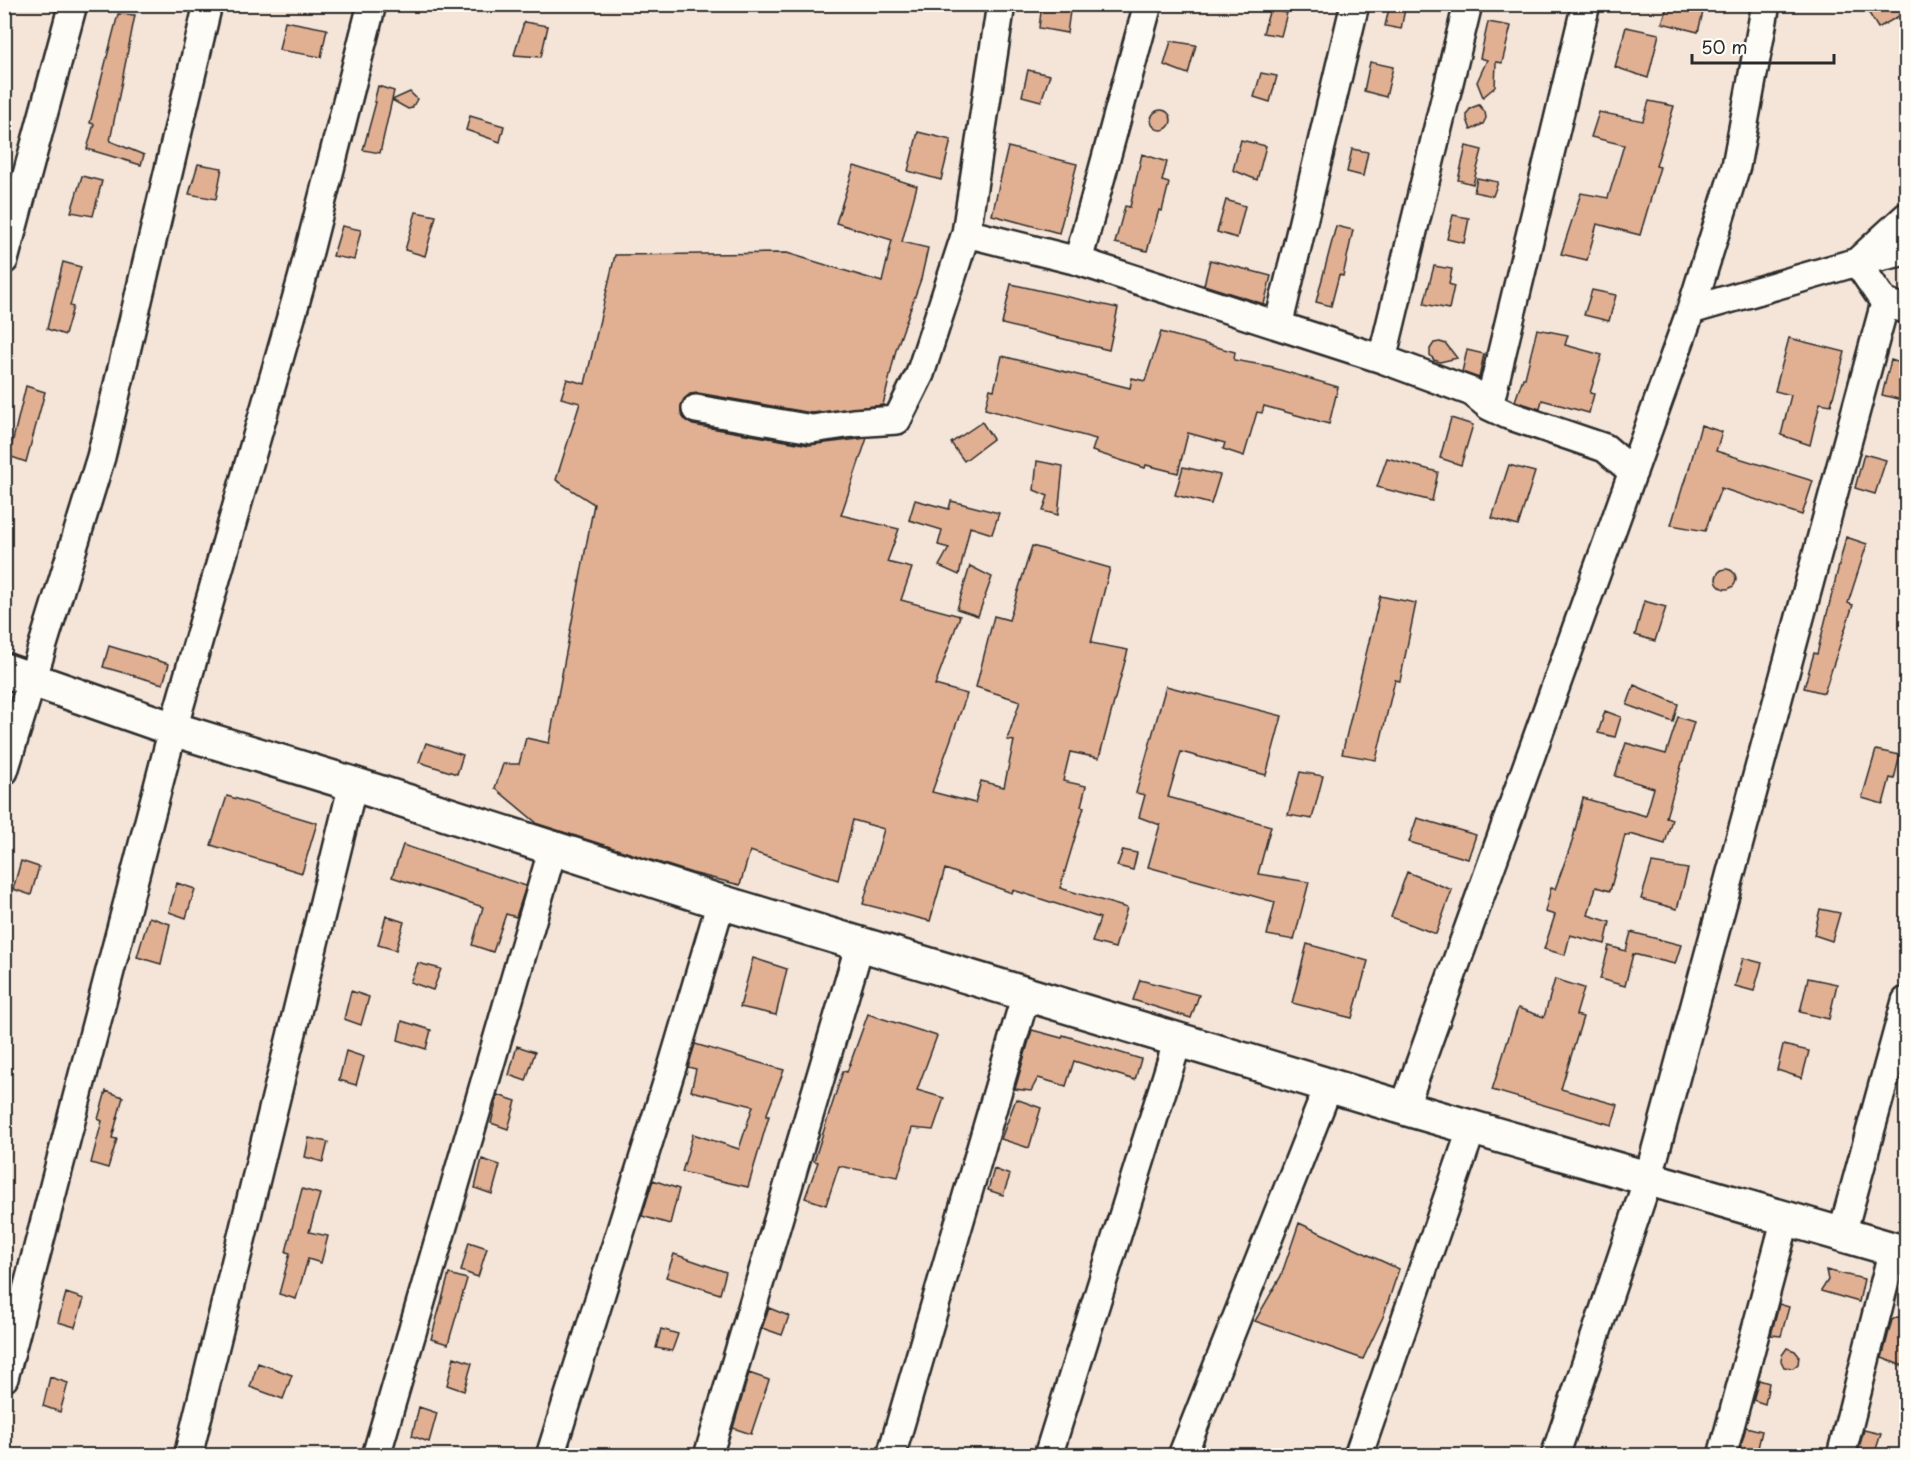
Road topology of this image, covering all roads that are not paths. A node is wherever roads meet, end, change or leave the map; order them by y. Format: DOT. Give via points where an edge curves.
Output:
graph roads {
  1 [pos="73,4"];
  2 [pos="208,4"];
  3 [pos="372,4"];
  4 [pos="1001,4"];
  5 [pos="1148,4"];
  6 [pos="1355,4"];
  7 [pos="1468,4"];
  8 [pos="1586,4"];
  9 [pos="1766,4"];
  10 [pos="1906,217"];
  11 [pos="966,233"];
  12 [pos="1906,251"];
  13 [pos="4,260"];
  14 [pos="1078,261"];
  15 [pos="1857,262"];
  16 [pos="1896,306"];
  17 [pos="1691,310"];
  18 [pos="1280,318"];
  19 [pos="1382,359"];
  20 [pos="1489,406"];
  21 [pos="696,409"];
  22 [pos="1633,472"];
  23 [pos="19,674"];
  24 [pos="173,729"];
  25 [pos="4,771"];
  26 [pos="353,784"];
  27 [pos="553,848"];
  28 [pos="721,902"];
  29 [pos="860,944"];
  30 [pos="1026,994"];
  31 [pos="1906,1001"];
  32 [pos="1178,1040"];
  33 [pos="1329,1085"];
  34 [pos="1404,1108"];
  35 [pos="1472,1128"];
  36 [pos="1648,1179"];
  37 [pos="1786,1218"];
  38 [pos="1842,1234"];
  39 [pos="1900,1251"];
  40 [pos="4,1378"];
  41 [pos="188,1455"];
  42 [pos="376,1455"];
  43 [pos="550,1455"];
  44 [pos="708,1455"];
  45 [pos="891,1455"];
  46 [pos="1048,1455"];
  47 [pos="1182,1455"];
  48 [pos="1358,1455"];
  49 [pos="1555,1455"];
  50 [pos="1722,1455"];
  51 [pos="1841,1455"];
  1 -- 13 [label="street"];
  2 -- 23 [label="street" via="101,457"];
  3 -- 24 [label="street" via="302,279"];
  4 -- 11 [label="street"];
  5 -- 14 [label="street"];
  6 -- 18 [label="street"];
  7 -- 19 [label="street"];
  8 -- 20 [label="street"];
  9 -- 17 [label="street" via="1736,166"];
  10 -- 15 [label="street"];
  11 -- 14 [label="street"];
  11 -- 21 [label="street" via="920,374 897,420 812,429"];
  12 -- 15 [label="street"];
  14 -- 19 [label="street"];
  15 -- 16 [label="street"];
  15 -- 17 [label="street"];
  16 -- 36 [label="street"];
  17 -- 22 [label="street"];
  19 -- 20 [label="street" via="1472,392"];
  20 -- 22 [label="street" via="1605,448"];
  22 -- 34 [label="street"];
  23 -- 24 [label="main road"];
  23 -- 25 [label="street"];
  24 -- 26 [label="main road"];
  24 -- 40 [label="street"];
  26 -- 27 [label="main road"];
  26 -- 41 [label="street"];
  27 -- 28 [label="main road"];
  27 -- 42 [label="street"];
  28 -- 29 [label="main road"];
  28 -- 43 [label="street"];
  29 -- 30 [label="main road"];
  29 -- 44 [label="street"];
  30 -- 32 [label="main road"];
  30 -- 45 [label="street"];
  31 -- 38 [label="street"];
  32 -- 33 [label="main road"];
  32 -- 46 [label="street"];
  33 -- 34 [label="main road"];
  33 -- 47 [label="street"];
  34 -- 35 [label="main road"];
  35 -- 36 [label="main road"];
  35 -- 48 [label="street"];
  36 -- 37 [label="main road"];
  36 -- 49 [label="street"];
  37 -- 38 [label="main road"];
  37 -- 50 [label="street"];
  38 -- 39 [label="main road"];
  39 -- 51 [label="street"];
}
